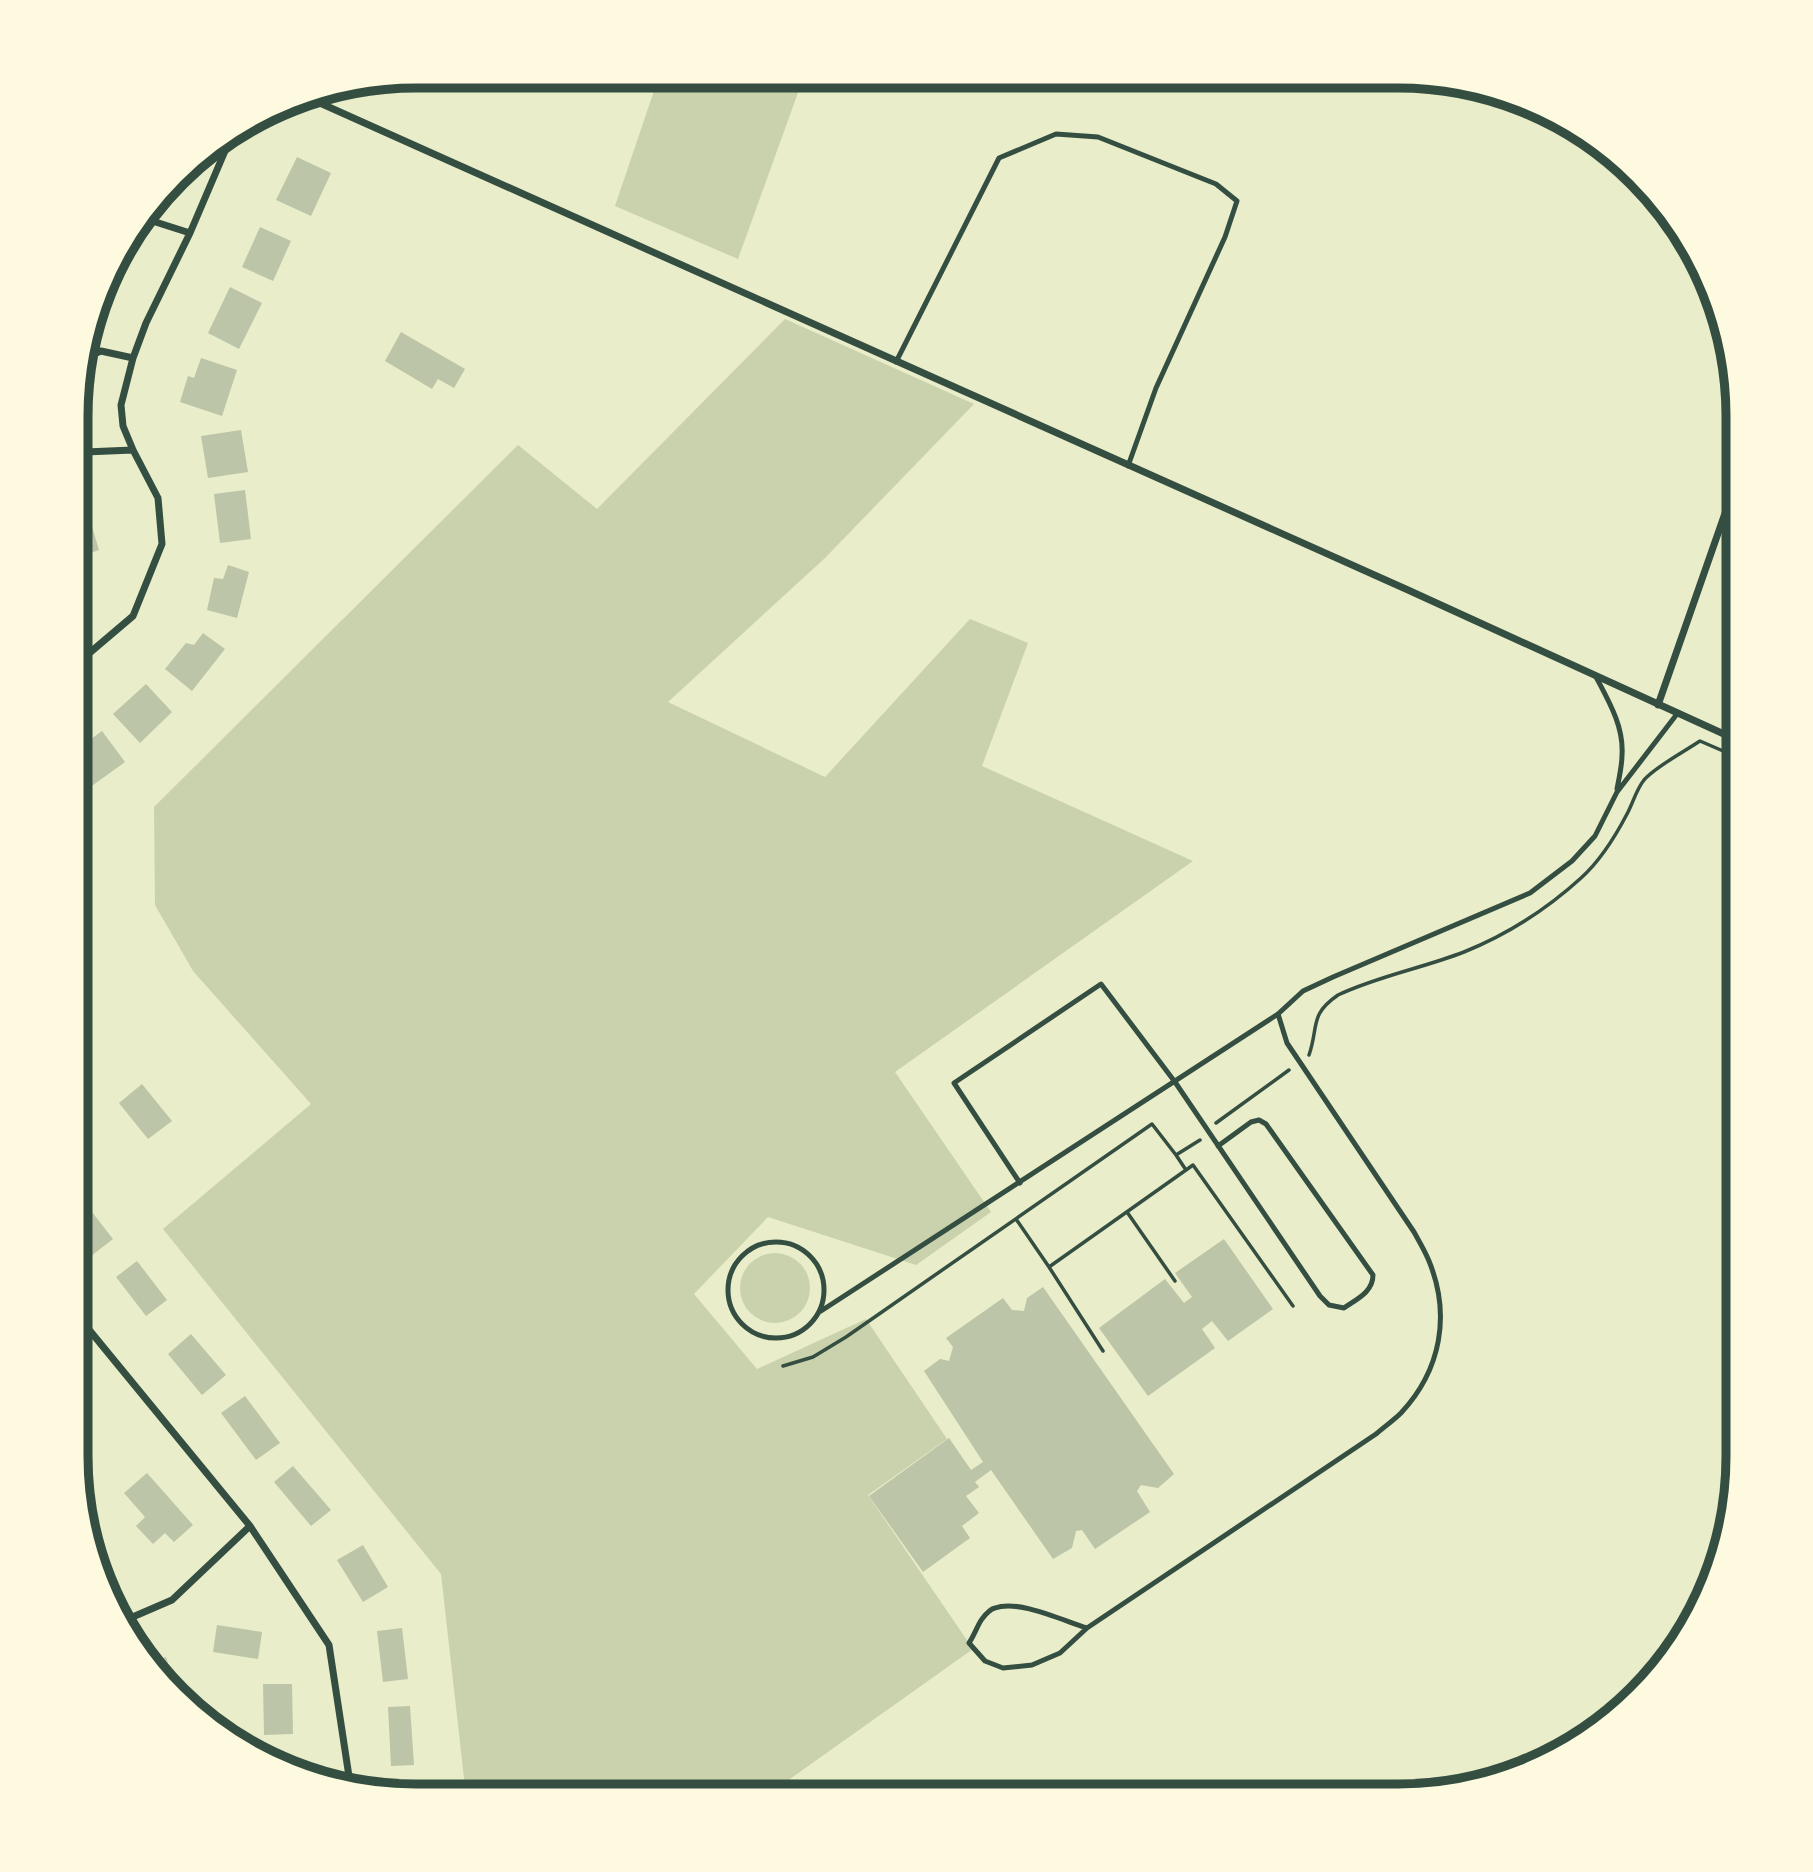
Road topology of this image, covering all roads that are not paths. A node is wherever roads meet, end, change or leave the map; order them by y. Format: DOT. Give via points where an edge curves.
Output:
graph roads {
  1 [pos="319,102"];
  2 [pos="225,148"];
  3 [pos="152,221"];
  4 [pos="190,233"];
  5 [pos="93,354"];
  6 [pos="133,358"];
  7 [pos="896,362"];
  8 [pos="133,450"];
  9 [pos="88,452"];
  10 [pos="1128,466"];
  11 [pos="1726,510"];
  12 [pos="88,654"];
  13 [pos="1595,676"];
  14 [pos="1658,705"];
  15 [pos="1677,714"];
  16 [pos="1726,735"];
  17 [pos="1617,792"];
  18 [pos="1278,1014"];
  19 [pos="1175,1082"];
  20 [pos="1218,1146"];
  21 [pos="1020,1183"];
  22 [pos="821,1311"];
  23 [pos="88,1328"];
  24 [pos="250,1526"];
  25 [pos="130,1618"];
  26 [pos="1087,1628"];
  27 [pos="348,1777"];
  1 -- 7 [label="street"];
  2 -- 4 [label="street"];
  3 -- 4 [label="street"];
  4 -- 6 [label="street"];
  5 -- 6 [label="street" via="101,351"];
  6 -- 8 [label="street" via="121,405"];
  7 -- 10 [label="street"];
  7 -- 10 [label="lane" via="999,158 1056,134 1098,138 1216,184 1237,201 1156,388"];
  8 -- 9 [label="street"];
  8 -- 12 [label="street" via="158,498 162,544 132,615"];
  10 -- 13 [label="street"];
  11 -- 14 [label="street"];
  13 -- 14 [label="street"];
  13 -- 17 [label="lane" via="1621,736"];
  14 -- 15 [label="street"];
  15 -- 16 [label="street"];
  15 -- 17 [label="lane"];
  17 -- 18 [label="lane" via="1595,836 1572,861 1530,893 1303,991"];
  18 -- 19 [label="lane"];
  18 -- 26 [label="lane" via="1287,1043 1429,1259 1440,1304 1437,1352 1416,1394 1376,1434"];
  19 -- 20 [label="lane"];
  19 -- 21 [label="lane"];
  19 -- 21 [label="lane" via="1101,984 954,1083"];
  20 -- 20 [label="lane" via="1329,1305 1344,1308 1368,1291 1373,1276 1266,1124 1251,1122"];
  21 -- 22 [label="lane"];
  22 -- 22 [label="lane" via="805,1331 778,1340 751,1333 732,1313 726,1285 737,1259 760,1243 788,1242 812,1256 825,1281"];
  23 -- 24 [label="street"];
  24 -- 25 [label="street" via="172,1600"];
  24 -- 27 [label="street" via="329,1645"];
  26 -- 26 [label="lane" via="1032,1609 993,1608 979,1622 969,1643 985,1661 1003,1668 1032,1665 1060,1653"];
}
